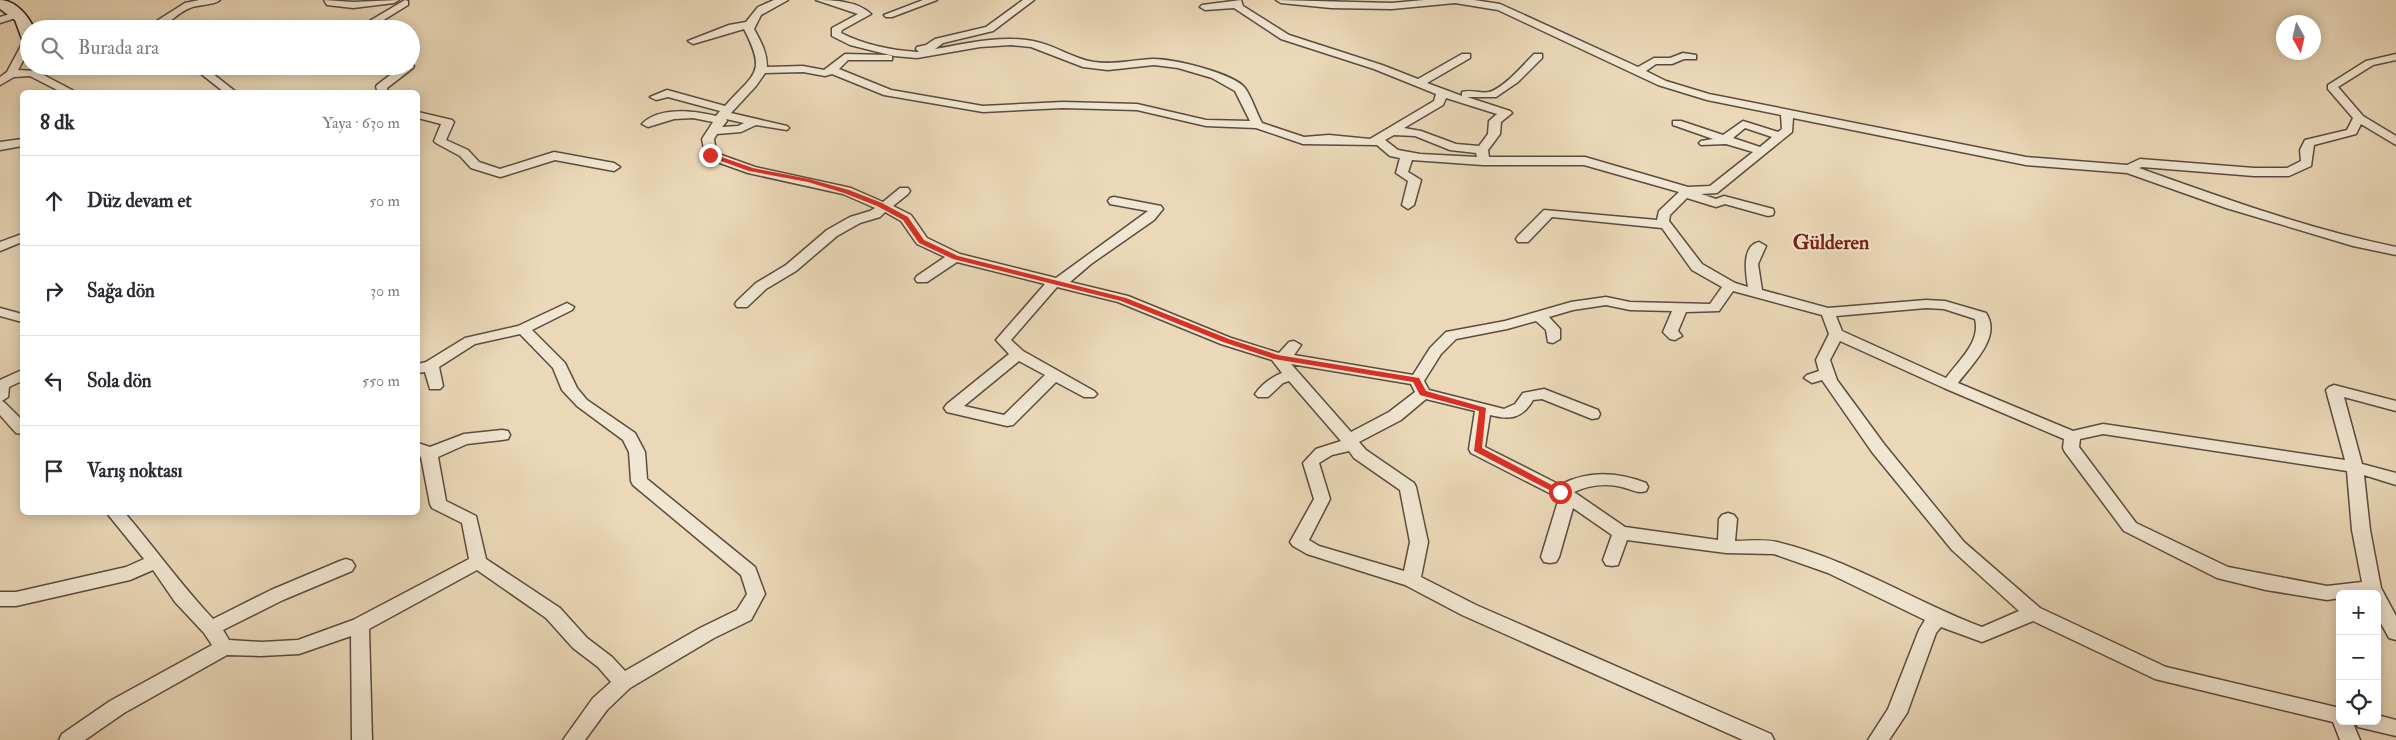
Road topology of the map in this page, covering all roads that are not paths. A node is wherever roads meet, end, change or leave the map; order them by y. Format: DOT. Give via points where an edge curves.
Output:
graph roads {
  1 [pos="173,0"];
  2 [pos="215,0"];
  3 [pos="329,0"];
  4 [pos="394,0"];
  5 [pos="416,0"];
  6 [pos="783,0"];
  7 [pos="820,0"];
  8 [pos="932,0"];
  9 [pos="1028,0"];
  10 [pos="1281,0"];
  11 [pos="404,2"];
  12 [pos="0,3"];
  13 [pos="1237,3"];
  14 [pos="1503,4"];
  15 [pos="188,5"];
  16 [pos="1205,7"];
  17 [pos="19,14"];
  18 [pos="889,15"];
  19 [pos="0,20"];
  20 [pos="22,20"];
  21 [pos="166,20"];
  22 [pos="378,20"];
  23 [pos="750,25"];
  24 [pos="693,42"];
  25 [pos="902,54"];
  26 [pos="921,55"];
  27 [pos="1466,56"];
  28 [pos="1538,56"];
  29 [pos="20,57"];
  30 [pos="1692,57"];
  31 [pos="2396,57"];
  32 [pos="761,70"];
  33 [pos="832,70"];
  34 [pos="1638,72"];
  35 [pos="11,74"];
  36 [pos="20,74"];
  37 [pos="36,75"];
  38 [pos="208,75"];
  39 [pos="396,75"];
  40 [pos="0,82"];
  41 [pos="1419,83"];
  42 [pos="64,90"];
  43 [pos="228,90"];
  44 [pos="382,90"];
  45 [pos="1442,93"];
  46 [pos="1492,95"];
  47 [pos="656,97"];
  48 [pos="1482,105"];
  49 [pos="1787,113"];
  50 [pos="420,115"];
  51 [pos="2358,118"];
  52 [pos="722,119"];
  53 [pos="758,121"];
  54 [pos="1677,122"];
  55 [pos="648,124"];
  56 [pos="1257,125"];
  57 [pos="783,128"];
  58 [pos="1393,131"];
  59 [pos="1780,136"];
  60 [pos="1724,139"];
  61 [pos="1378,140"];
  62 [pos="2396,141"];
  63 [pos="20,143"];
  64 [pos="1705,143"];
  65 [pos="0,146"];
  66 [pos="1760,152"];
  67 [pos="1407,155"];
  68 [pos="1483,155"];
  69 [pos="614,167"];
  70 [pos="2129,169"];
  71 [pos="904,191"];
  72 [pos="1686,192"];
  73 [pos="1114,200"];
  74 [pos="1408,205"];
  75 [pos="886,208"];
  76 [pos="1768,212"];
  77 [pos="1666,225"];
  78 [pos="20,239"];
  79 [pos="1524,239"];
  80 [pos="1758,246"];
  81 [pos="0,247"];
  82 [pos="2396,251"];
  83 [pos="955,257"];
  84 [pos="922,279"];
  85 [pos="1053,283"];
  86 [pos="1730,286"];
  87 [pos="1756,294"];
  88 [pos="742,304"];
  89 [pos="567,308"];
  90 [pos="1681,308"];
  91 [pos="0,312"];
  92 [pos="1828,312"];
  93 [pos="1539,316"];
  94 [pos="20,317"];
  95 [pos="522,329"];
  96 [pos="1836,334"];
  97 [pos="1675,336"];
  98 [pos="1553,339"];
  99 [pos="1294,345"];
  100 [pos="1018,354"];
  101 [pos="1280,357"];
  102 [pos="424,367"];
  103 [pos="1055,374"];
  104 [pos="1292,374"];
  105 [pos="20,376"];
  106 [pos="1948,385"];
  107 [pos="435,386"];
  108 [pos="1420,386"];
  109 [pos="1089,394"];
  110 [pos="1263,394"];
  111 [pos="0,397"];
  112 [pos="0,406"];
  113 [pos="2396,406"];
  114 [pos="1483,410"];
  115 [pos="1592,414"];
  116 [pos="20,427"];
  117 [pos="502,436"];
  118 [pos="2072,436"];
  119 [pos="1349,440"];
  120 [pos="423,451"];
  121 [pos="2355,467"];
  122 [pos="2396,479"];
  123 [pos="1640,487"];
  124 [pos="1564,494"];
  125 [pos="117,515"];
  126 [pos="1728,519"];
  127 [pos="1621,533"];
  128 [pos="1726,547"];
  129 [pos="1550,557"];
  130 [pos="1612,560"];
  131 [pos="156,561"];
  132 [pos="478,562"];
  133 [pos="346,566"];
  134 [pos="1411,580"];
  135 [pos="2374,590"];
  136 [pos="2336,593"];
  137 [pos="0,599"];
  138 [pos="2381,604"];
  139 [pos="2034,613"];
  140 [pos="1937,618"];
  141 [pos="360,625"];
  142 [pos="211,628"];
  143 [pos="2396,633"];
  144 [pos="224,647"];
  145 [pos="623,682"];
  146 [pos="2336,715"];
  147 [pos="2344,725"];
  148 [pos="2381,725"];
  149 [pos="2396,728"];
  150 [pos="68,740"];
  151 [pos="362,740"];
  152 [pos="573,740"];
  153 [pos="1764,740"];
  154 [pos="1878,740"];
  155 [pos="2350,740"];
  1 -- 15 [label="street"];
  2 -- 15 [label="street"];
  3 -- 4 [label="street" via="330,3 353,4"];
  5 -- 11 [label="street"];
  6 -- 23 [label="street" via="759,8"];
  7 -- 25 [label="street" via="866,14 836,28 836,34 842,38"];
  8 -- 18 [label="street"];
  9 -- 25 [label="street" via="989,29"];
  10 -- 14 [label="street" via="1331,5 1392,6 1455,0"];
  11 -- 22 [label="street"];
  12 -- 17 [label="street"];
  13 -- 16 [label="street"];
  13 -- 41 [label="street" via="1286,37"];
  14 -- 34 [label="street"];
  15 -- 21 [label="street"];
  17 -- 19 [label="street"];
  17 -- 20 [label="street"];
  23 -- 24 [label="street" via="733,27"];
  23 -- 32 [label="street" via="749,29 761,46 764,63"];
  25 -- 26 [label="street"];
  26 -- 33 [label="street" via="909,58 845,57"];
  26 -- 56 [label="street" via="1011,42 1033,44 1083,64 1163,62 1179,65 1216,76 1240,90"];
  27 -- 41 [label="street"];
  28 -- 46 [label="street" via="1514,80"];
  29 -- 35 [label="street"];
  30 -- 34 [label="street" via="1654,61"];
  31 -- 51 [label="street" via="2358,67 2332,87"];
  32 -- 33 [label="street" via="803,69 825,73"];
  32 -- 52 [label="street" via="754,85"];
  33 -- 56 [label="street" via="888,93 983,109 1105,105 1137,107 1206,124"];
  34 -- 49 [label="street" via="1699,95"];
  35 -- 36 [label="street"];
  35 -- 40 [label="street"];
  37 -- 42 [label="street"];
  38 -- 43 [label="street"];
  39 -- 44 [label="street" via="381,87"];
  41 -- 45 [label="street"];
  45 -- 46 [label="street"];
  45 -- 48 [label="street"];
  45 -- 58 [label="street" via="1439,102"];
  46 -- 48 [label="street"];
  47 -- 52 [label="street" via="667,94"];
  48 -- 68 [label="street" via="1506,113 1495,121 1494,134"];
  49 -- 59 [label="street" via="1788,130"];
  49 -- 70 [label="street" via="2026,161"];
  50 -- 69 [label="street" via="448,122 440,141 464,153 475,165 500,173 554,156"];
  51 -- 62 [label="street"];
  51 -- 70 [label="street" via="2352,132 2309,142 2307,163 2289,172 2140,163"];
  52 -- 53 [label="street"];
  52 -- 53 [label="street" via="741,129"];
  52 -- 55 [label="street" via="690,113 653,120"];
  52 -- 75 [label="street" via="708,139 710,155 752,170 809,180 847,191"];
  53 -- 57 [label="street"];
  54 -- 60 [label="street"];
  56 -- 61 [label="street" via="1303,140 1329,139 1372,144"];
  58 -- 61 [label="street"];
  58 -- 68 [label="street" via="1417,133"];
  59 -- 60 [label="street" via="1743,124"];
  59 -- 66 [label="street"];
  60 -- 64 [label="street"];
  60 -- 66 [label="street"];
  61 -- 67 [label="street" via="1394,153"];
  63 -- 65 [label="street"];
  66 -- 72 [label="street" via="1713,190"];
  67 -- 68 [label="street"];
  67 -- 74 [label="street" via="1402,174 1415,180"];
  68 -- 72 [label="street" via="1585,161"];
  70 -- 82 [label="street" via="2230,205"];
  71 -- 75 [label="street"];
  72 -- 76 [label="street" via="1716,203 1724,200"];
  72 -- 77 [label="street" via="1664,214"];
  73 -- 85 [label="street" via="1157,208 1064,280"];
  75 -- 83 [label="street" via="906,218 922,241"];
  75 -- 88 [label="street" via="832,233"];
  77 -- 79 [label="street" via="1549,214"];
  77 -- 86 [label="street" via="1697,267"];
  78 -- 81 [label="street"];
  80 -- 87 [label="street" via="1751,264"];
  83 -- 84 [label="street"];
  83 -- 85 [label="street"];
  85 -- 100 [label="street" via="1004,340"];
  85 -- 101 [label="street" via="1124,299 1226,341"];
  86 -- 87 [label="street"];
  86 -- 90 [label="street" via="1714,308"];
  87 -- 92 [label="street"];
  89 -- 95 [label="street"];
  90 -- 93 [label="street" via="1630,306 1606,301 1571,306"];
  90 -- 97 [label="street" via="1670,332"];
  91 -- 94 [label="street"];
  92 -- 96 [label="street"];
  92 -- 106 [label="street" via="1926,304 1945,305 1981,316 1984,327 1982,340"];
  93 -- 98 [label="street" via="1554,329"];
  93 -- 108 [label="street" via="1451,334 1435,351"];
  95 -- 102 [label="street" via="470,341"];
  95 -- 145 [label="street" via="560,366 570,390 629,437 637,452 639,481 749,572 756,594 744,615"];
  96 -- 106 [label="street"];
  96 -- 139 [label="street" via="1823,360 1820,376 1830,380 1878,448 1958,546"];
  99 -- 101 [label="street"];
  100 -- 103 [label="street"];
  100 -- 103 [label="street" via="952,408 1007,421"];
  101 -- 104 [label="street"];
  101 -- 108 [label="street"];
  102 -- 107 [label="street"];
  103 -- 109 [label="street"];
  104 -- 110 [label="street" via="1278,380"];
  104 -- 119 [label="street"];
  105 -- 111 [label="street" via="2,385"];
  106 -- 118 [label="street"];
  108 -- 114 [label="street"];
  108 -- 119 [label="street" via="1395,416"];
  112 -- 116 [label="street"];
  113 -- 121 [label="street" via="2334,390"];
  114 -- 115 [label="street" via="1506,414 1521,407 1528,396 1544,394"];
  114 -- 124 [label="street" via="1477,449"];
  117 -- 120 [label="street" via="464,440"];
  118 -- 121 [label="street" via="2103,429"];
  118 -- 136 [label="street" via="2071,448 2130,527 2223,574 2266,584"];
  119 -- 134 [label="street" via="1360,454 1408,487 1419,542"];
  119 -- 134 [label="street" via="1346,447 1316,455 1311,463 1322,498 1299,542 1312,550"];
  120 -- 132 [label="street" via="438,504 470,520"];
  121 -- 122 [label="street"];
  121 -- 135 [label="street" via="2361,530"];
  123 -- 124 [label="street" via="1610,478 1574,484"];
  124 -- 127 [label="street"];
  124 -- 129 [label="street"];
  125 -- 131 [label="street"];
  126 -- 128 [label="street"];
  127 -- 128 [label="street"];
  127 -- 130 [label="street"];
  128 -- 140 [label="street" via="1775,548 1834,568"];
  131 -- 137 [label="street" via="130,573 16,599"];
  131 -- 142 [label="street" via="181,597"];
  132 -- 141 [label="street"];
  132 -- 145 [label="street" via="553,613"];
  133 -- 142 [label="street"];
  134 -- 153 [label="street" via="1469,610"];
  138 -- 143 [label="street"];
  139 -- 140 [label="street" via="1982,635"];
  139 -- 146 [label="street" via="2162,674"];
  140 -- 154 [label="street" via="1928,630 1898,713"];
  141 -- 144 [label="street" via="299,647"];
  141 -- 151 [label="street"];
  142 -- 144 [label="street"];
  144 -- 150 [label="street" via="117,707"];
  145 -- 152 [label="street" via="600,704"];
  147 -- 155 [label="street"];
  148 -- 149 [label="street"];
}
